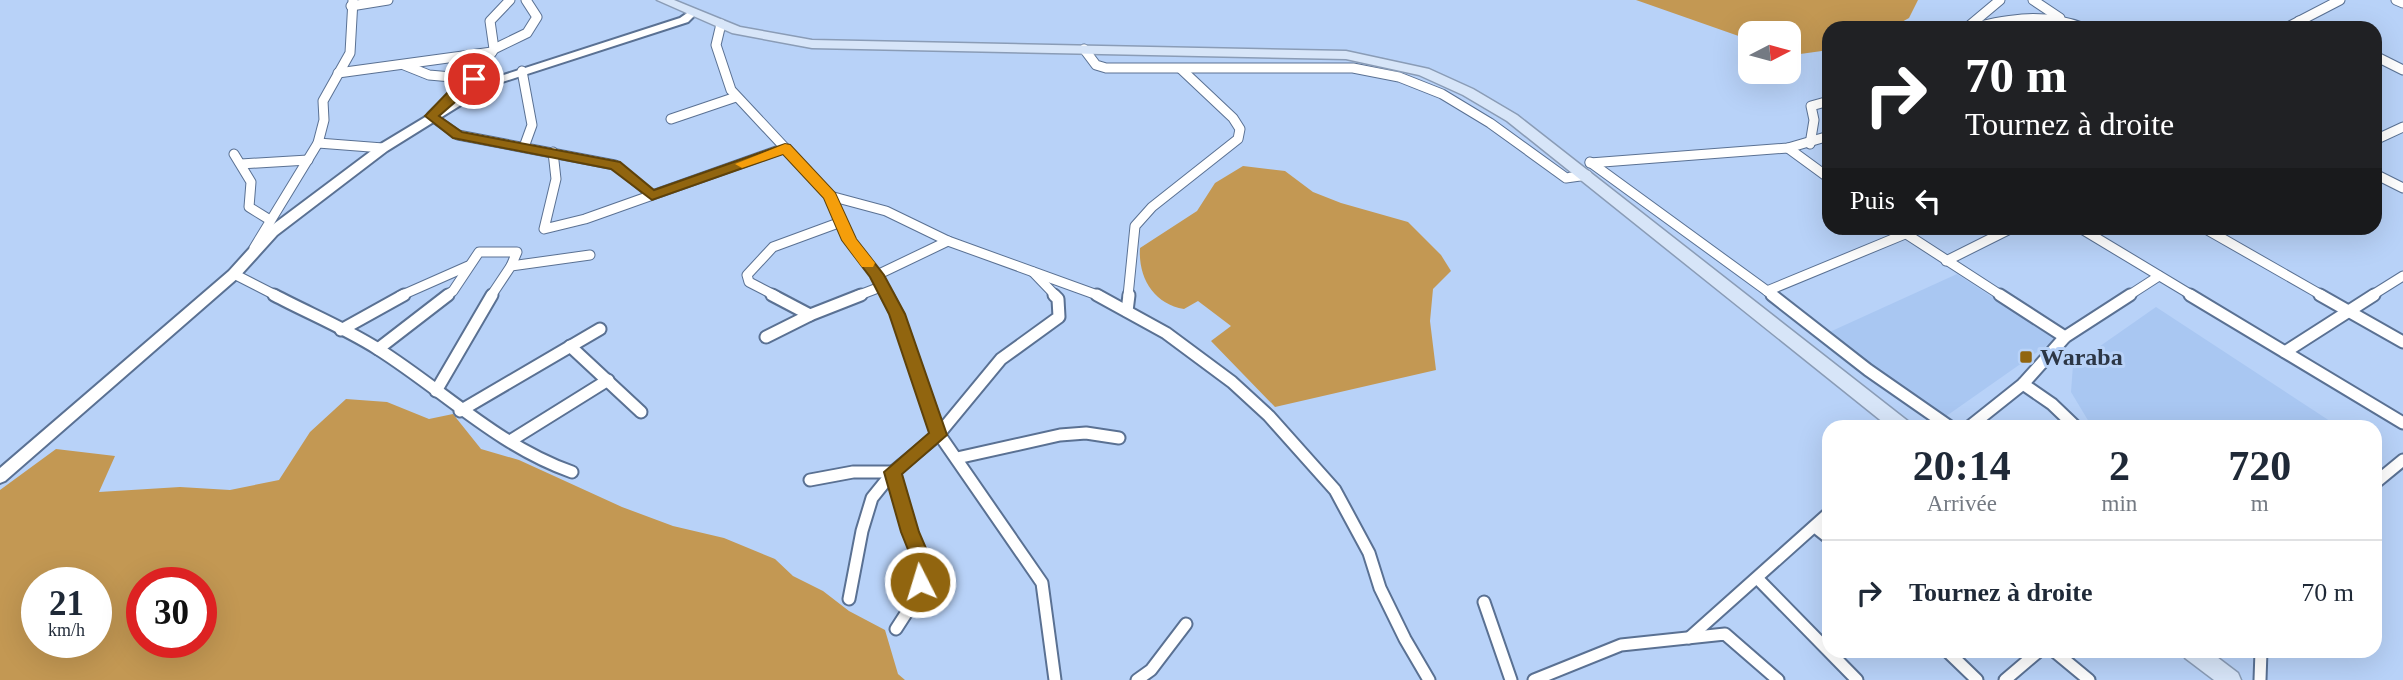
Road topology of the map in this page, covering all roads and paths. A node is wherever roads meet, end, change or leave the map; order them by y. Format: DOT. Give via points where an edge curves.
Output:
graph roads {
  1 [pos="388,0"];
  2 [pos="510,0"];
  3 [pos="526,0"];
  4 [pos="663,0"];
  5 [pos="2000,0"];
  6 [pos="2033,0"];
  7 [pos="2340,0"];
  8 [pos="2396,0"];
  9 [pos="352,3"];
  10 [pos="2403,3"];
  11 [pos="693,12"];
  12 [pos="1977,21"];
  13 [pos="1997,21"];
  14 [pos="2062,21"];
  15 [pos="2065,21"];
  16 [pos="2299,21"];
  17 [pos="721,24"];
  18 [pos="1084,49"];
  19 [pos="493,51"];
  20 [pos="2382,60"];
  21 [pos="404,65"];
  22 [pos="1181,69"];
  23 [pos="2403,70"];
  24 [pos="522,71"];
  25 [pos="338,73"];
  26 [pos="474,79"];
  27 [pos="736,97"];
  28 [pos="1822,103"];
  29 [pos="431,116"];
  30 [pos="671,118"];
  31 [pos="2403,127"];
  32 [pos="2382,137"];
  33 [pos="1822,139"];
  34 [pos="318,143"];
  35 [pos="1810,144"];
  36 [pos="524,147"];
  37 [pos="383,148"];
  38 [pos="785,148"];
  39 [pos="1787,148"];
  40 [pos="552,152"];
  41 [pos="234,154"];
  42 [pos="308,160"];
  43 [pos="241,164"];
  44 [pos="1585,168"];
  45 [pos="1822,173"];
  46 [pos="2382,178"];
  47 [pos="2403,188"];
  48 [pos="652,195"];
  49 [pos="830,196"];
  50 [pos="270,220"];
  51 [pos="841,222"];
  52 [pos="1892,235"];
  53 [pos="1907,235"];
  54 [pos="1998,235"];
  55 [pos="2092,235"];
  56 [pos="2216,235"];
  57 [pos="948,241"];
  58 [pos="590,255"];
  59 [pos="1946,261"];
  60 [pos="244,264"];
  61 [pos="468,266"];
  62 [pos="511,266"];
  63 [pos="1031,270"];
  64 [pos="234,274"];
  65 [pos="877,275"];
  66 [pos="2159,275"];
  67 [pos="2403,276"];
  68 [pos="883,286"];
  69 [pos="1767,291"];
  70 [pos="2348,310"];
  71 [pos="1127,311"];
  72 [pos="810,315"];
  73 [pos="600,329"];
  74 [pos="341,330"];
  75 [pos="766,337"];
  76 [pos="2065,337"];
  77 [pos="2403,342"];
  78 [pos="570,346"];
  79 [pos="378,349"];
  80 [pos="2285,352"];
  81 [pos="608,380"];
  82 [pos="2023,384"];
  83 [pos="436,391"];
  84 [pos="460,411"];
  85 [pos="641,412"];
  86 [pos="1893,420"];
  87 [pos="1940,420"];
  88 [pos="1978,420"];
  89 [pos="2069,420"];
  90 [pos="2403,423"];
  91 [pos="939,435"];
  92 [pos="1119,438"];
  93 [pos="509,441"];
  94 [pos="957,458"];
  95 [pos="2403,460"];
  96 [pos="572,472"];
  97 [pos="892,472"];
  98 [pos="0,477"];
  99 [pos="2382,477"];
  100 [pos="810,480"];
  101 [pos="1822,520"];
  102 [pos="1815,527"];
  103 [pos="1822,532"];
  104 [pos="1758,579"];
  105 [pos="849,599"];
  106 [pos="1485,602"];
  107 [pos="1186,624"];
  108 [pos="896,629"];
  109 [pos="1689,638"];
  110 [pos="1822,644"];
  111 [pos="1835,658"];
  112 [pos="1954,658"];
  113 [pos="2031,658"];
  114 [pos="2063,658"];
  115 [pos="2202,658"];
  116 [pos="2261,658"];
  117 [pos="1055,680"];
  118 [pos="1137,680"];
  119 [pos="1429,680"];
  120 [pos="1511,680"];
  121 [pos="1534,680"];
  122 [pos="1778,680"];
  123 [pos="1857,680"];
  124 [pos="1977,680"];
  125 [pos="2005,680"];
  126 [pos="2090,680"];
  127 [pos="2230,680"];
  128 [pos="2260,680"];
  1 -- 9 [label="street"];
  2 -- 19 [label="street" via="491,16 487,26"];
  3 -- 19 [label="street" via="537,18 527,33"];
  4 -- 11 [label="main road"];
  5 -- 12 [label="street"];
  6 -- 15 [label="street"];
  7 -- 16 [label="street"];
  8 -- 10 [label="street"];
  9 -- 25 [label="street" via="350,53"];
  11 -- 17 [label="main road"];
  11 -- 24 [label="street" via="684,20"];
  13 -- 14 [label="street" via="2040,16"];
  17 -- 18 [label="main road" via="768,38 837,46"];
  17 -- 27 [label="street" via="716,45"];
  18 -- 22 [label="street" via="1096,65 1105,68"];
  18 -- 44 [label="main road" via="1379,58 1432,74 1478,95"];
  19 -- 21 [label="street"];
  19 -- 26 [label="street"];
  20 -- 23 [label="street"];
  21 -- 25 [label="street"];
  21 -- 26 [label="street" via="430,74"];
  22 -- 44 [label="street" via="1353,68 1399,76 1442,94 1490,123 1566,178"];
  22 -- 71 [label="street" via="1241,129 1238,139 1152,207 1135,226"];
  24 -- 29 [label="street" via="489,83"];
  24 -- 36 [label="street" via="533,125"];
  25 -- 34 [label="street" via="323,101"];
  26 -- 29 [label="street"];
  27 -- 30 [label="street"];
  27 -- 38 [label="street"];
  28 -- 35 [label="street" via="1811,106"];
  29 -- 36 [label="street" via="458,135"];
  29 -- 37 [label="street"];
  31 -- 32 [label="street"];
  33 -- 35 [label="street"];
  34 -- 37 [label="street"];
  34 -- 42 [label="street"];
  35 -- 39 [label="street"];
  36 -- 40 [label="street"];
  37 -- 60 [label="street" via="272,233"];
  38 -- 48 [label="street"];
  38 -- 49 [label="street"];
  39 -- 44 [label="street"];
  39 -- 45 [label="street"];
  40 -- 48 [label="street" via="615,165"];
  40 -- 48 [label="street" via="556,179 544,229"];
  41 -- 43 [label="street"];
  42 -- 43 [label="street"];
  42 -- 50 [label="street"];
  43 -- 50 [label="street" via="251,182 249,207"];
  44 -- 69 [label="street"];
  44 -- 86 [label="main road"];
  46 -- 47 [label="street"];
  49 -- 51 [label="street"];
  49 -- 57 [label="street" via="886,211"];
  50 -- 60 [label="street"];
  51 -- 65 [label="street"];
  51 -- 72 [label="street" via="773,247 747,275 749,282"];
  52 -- 69 [label="street"];
  53 -- 59 [label="street"];
  54 -- 59 [label="street"];
  55 -- 66 [label="street"];
  56 -- 70 [label="street"];
  57 -- 63 [label="street"];
  57 -- 65 [label="street"];
  58 -- 62 [label="street"];
  59 -- 76 [label="street"];
  60 -- 64 [label="street"];
  61 -- 62 [label="street" via="479,252 517,252"];
  61 -- 74 [label="street"];
  61 -- 79 [label="street" via="453,291"];
  62 -- 83 [label="street"];
  63 -- 71 [label="street"];
  63 -- 91 [label="street" via="1058,299 1059,317 1000,359"];
  64 -- 74 [label="street"];
  64 -- 98 [label="street"];
  65 -- 68 [label="street"];
  66 -- 76 [label="street"];
  66 -- 80 [label="street"];
  67 -- 70 [label="street"];
  68 -- 72 [label="street"];
  68 -- 91 [label="street"];
  69 -- 87 [label="street"];
  70 -- 77 [label="street"];
  70 -- 80 [label="street"];
  71 -- 119 [label="street" via="1166,333 1232,382 1335,490"];
  72 -- 75 [label="street"];
  73 -- 78 [label="street"];
  74 -- 79 [label="street"];
  76 -- 82 [label="street"];
  78 -- 81 [label="street"];
  78 -- 84 [label="street"];
  79 -- 83 [label="street"];
  80 -- 90 [label="street"];
  81 -- 85 [label="street"];
  81 -- 93 [label="street"];
  82 -- 88 [label="street"];
  82 -- 89 [label="street"];
  83 -- 84 [label="street"];
  84 -- 93 [label="street"];
  91 -- 94 [label="street"];
  91 -- 97 [label="street"];
  92 -- 94 [label="street" via="1060,435"];
  93 -- 96 [label="street"];
  94 -- 117 [label="street" via="1042,583"];
  95 -- 99 [label="street"];
  97 -- 100 [label="street" via="853,472"];
  97 -- 105 [label="street" via="872,498"];
  97 -- 108 [label="street" via="924,567 916,598"];
  101 -- 102 [label="street"];
  102 -- 103 [label="street"];
  102 -- 104 [label="street"];
  104 -- 109 [label="street"];
  104 -- 110 [label="street"];
  106 -- 120 [label="street"];
  107 -- 118 [label="street" via="1151,670"];
  109 -- 121 [label="street" via="1621,645"];
  109 -- 122 [label="street" via="1725,634"];
  111 -- 123 [label="street"];
  112 -- 124 [label="street"];
  113 -- 125 [label="street"];
  114 -- 126 [label="street"];
  115 -- 127 [label="main road"];
  116 -- 128 [label="street"];
}
